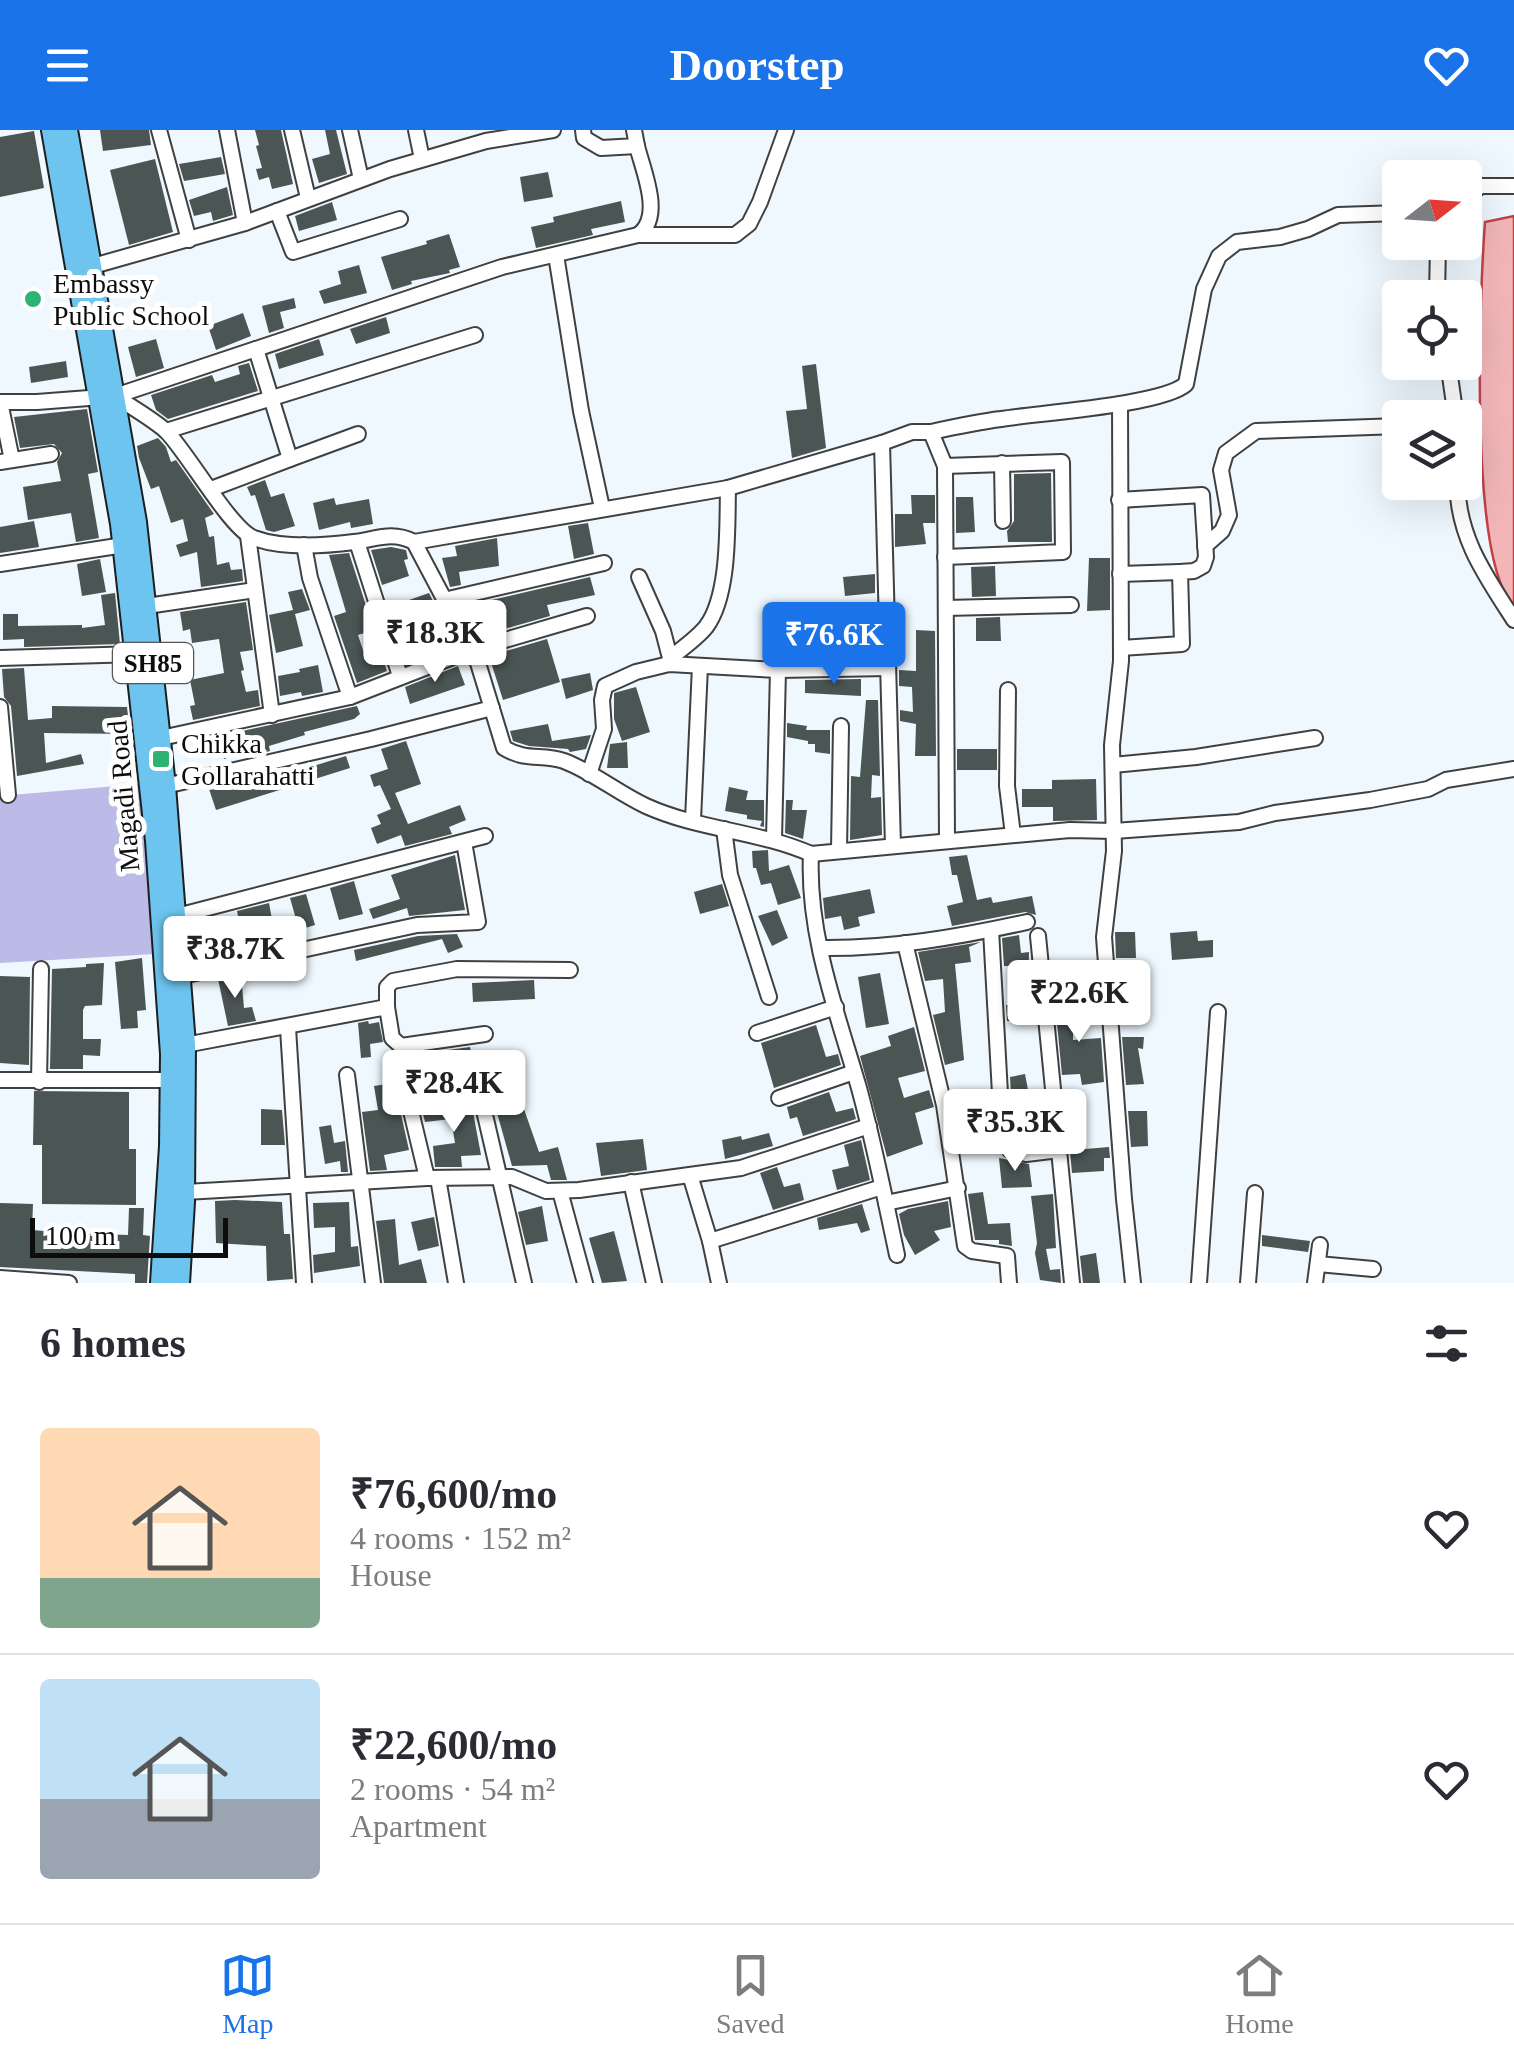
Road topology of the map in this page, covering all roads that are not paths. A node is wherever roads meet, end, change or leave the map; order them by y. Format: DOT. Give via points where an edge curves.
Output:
graph roads {
  1 [pos="52,130"];
  2 [pos="68,130"];
  3 [pos="159,130"];
  4 [pos="227,130"];
  5 [pos="292,130"];
  6 [pos="350,130"];
  7 [pos="416,130"];
  8 [pos="553,130"];
  9 [pos="583,130"];
  10 [pos="786,130"];
  11 [pos="534,132"];
  12 [pos="478,137"];
  13 [pos="635,138"];
  14 [pos="422,159"];
  15 [pos="361,179"];
  16 [pos="1482,186"];
  17 [pos="1514,186"];
  18 [pos="308,198"];
  19 [pos="277,211"];
  20 [pos="1382,214"];
  21 [pos="400,219"];
  22 [pos="245,224"];
  23 [pos="638,236"];
  24 [pos="188,240"];
  25 [pos="556,255"];
  26 [pos="93,266"];
  27 [pos="476,335"];
  28 [pos="256,349"];
  29 [pos="108,396"];
  30 [pos="272,398"];
  31 [pos="1120,404"];
  32 [pos="1382,427"];
  33 [pos="166,431"];
  34 [pos="930,432"];
  35 [pos="358,434"];
  36 [pos="882,443"];
  37 [pos="51,454"];
  38 [pos="290,459"];
  39 [pos="6,461"];
  40 [pos="1002,463"];
  41 [pos="945,466"];
  42 [pos="728,488"];
  43 [pos="211,489"];
  44 [pos="1119,500"];
  45 [pos="1459,500"];
  46 [pos="602,508"];
  47 [pos="1003,521"];
  48 [pos="248,536"];
  49 [pos="357,542"];
  50 [pos="414,542"];
  51 [pos="124,545"];
  52 [pos="304,545"];
  53 [pos="1205,546"];
  54 [pos="945,558"];
  55 [pos="604,563"];
  56 [pos="0,564"];
  57 [pos="1180,572"];
  58 [pos="1120,574"];
  59 [pos="639,577"];
  60 [pos="255,590"];
  61 [pos="444,600"];
  62 [pos="1071,604"];
  63 [pos="147,606"];
  64 [pos="946,608"];
  65 [pos="587,616"];
  66 [pos="1514,620"];
  67 [pos="1121,648"];
  68 [pos="471,650"];
  69 [pos="138,654"];
  70 [pos="0,658"];
  71 [pos="669,661"];
  72 [pos="700,666"];
  73 [pos="888,668"];
  74 [pos="778,670"];
  75 [pos="400,676"];
  76 [pos="1008,690"];
  77 [pos="350,697"];
  78 [pos="0,707"];
  79 [pos="492,708"];
  80 [pos="272,716"];
  81 [pos="842,726"];
  82 [pos="160,738"];
  83 [pos="1315,738"];
  84 [pos="1113,765"];
  85 [pos="1514,769"];
  86 [pos="589,774"];
  87 [pos="165,786"];
  88 [pos="8,795"];
  89 [pos="693,820"];
  90 [pos="724,830"];
  91 [pos="1114,831"];
  92 [pos="1012,835"];
  93 [pos="485,836"];
  94 [pos="774,839"];
  95 [pos="948,841"];
  96 [pos="464,842"];
  97 [pos="893,846"];
  98 [pos="839,851"];
  99 [pos="812,854"];
  100 [pos="177,916"];
  101 [pos="1027,922"];
  102 [pos="991,930"];
  103 [pos="1038,936"];
  104 [pos="905,943"];
  105 [pos="820,948"];
  106 [pos="41,969"];
  107 [pos="570,970"];
  108 [pos="182,976"];
  109 [pos="768,996"];
  110 [pos="836,1007"];
  111 [pos="387,1008"];
  112 [pos="1218,1012"];
  113 [pos="288,1028"];
  114 [pos="757,1033"];
  115 [pos="485,1034"];
  116 [pos="185,1045"];
  117 [pos="854,1072"];
  118 [pos="347,1075"];
  119 [pos="476,1076"];
  120 [pos="0,1080"];
  121 [pos="171,1080"];
  122 [pos="39,1082"];
  123 [pos="405,1086"];
  124 [pos="779,1098"];
  125 [pos="869,1126"];
  126 [pos="1059,1150"];
  127 [pos="690,1174"];
  128 [pos="432,1178"];
  129 [pos="502,1178"];
  130 [pos="631,1182"];
  131 [pos="359,1184"];
  132 [pos="882,1187"];
  133 [pos="298,1188"];
  134 [pos="958,1188"];
  135 [pos="560,1191"];
  136 [pos="184,1192"];
  137 [pos="1255,1192"];
  138 [pos="886,1203"];
  139 [pos="710,1241"];
  140 [pos="1320,1245"];
  141 [pos="896,1255"];
  142 [pos="1318,1264"];
  143 [pos="1373,1269"];
  144 [pos="0,1278"];
  145 [pos="69,1283"];
  146 [pos="161,1283"];
  147 [pos="179,1283"];
  148 [pos="304,1283"];
  149 [pos="373,1283"];
  150 [pos="456,1283"];
  151 [pos="524,1283"];
  152 [pos="584,1283"];
  153 [pos="654,1283"];
  154 [pos="719,1283"];
  155 [pos="1009,1283"];
  156 [pos="1072,1283"];
  157 [pos="1134,1283"];
  158 [pos="1199,1283"];
  159 [pos="1248,1283"];
  160 [pos="1316,1283"];
  1 -- 29 [label="main road, Magadi Road / SH85"];
  2 -- 26 [label="main road, Magadi Road / SH85"];
  3 -- 24 [label="street"];
  4 -- 22 [label="street"];
  5 -- 18 [label="street"];
  6 -- 15 [label="street"];
  7 -- 14 [label="street"];
  8 -- 11 [label="street"];
  9 -- 13 [label="street" via="601,148"];
  10 -- 23 [label="street" via="760,202 735,236"];
  11 -- 12 [label="street"];
  12 -- 14 [label="street"];
  13 -- 23 [label="street" via="650,218"];
  14 -- 15 [label="street"];
  15 -- 18 [label="street"];
  16 -- 17 [label="street"];
  18 -- 19 [label="street"];
  19 -- 21 [label="street" via="293,252"];
  19 -- 22 [label="street"];
  20 -- 31 [label="street" via="1338,215 1308,229 1237,242 1219,256 1208,278 1186,384 1178,392"];
  22 -- 24 [label="street"];
  23 -- 25 [label="street"];
  24 -- 26 [label="street"];
  25 -- 28 [label="street"];
  25 -- 46 [label="street"];
  26 -- 29 [label="main road, Magadi Road / SH85"];
  27 -- 30 [label="street"];
  28 -- 29 [label="street"];
  28 -- 30 [label="street"];
  29 -- 33 [label="street"];
  29 -- 39 [label="street" via="0,402"];
  29 -- 51 [label="main road, Magadi Road / SH85"];
  29 -- 63 [label="main road, Magadi Road / SH85"];
  30 -- 33 [label="street"];
  30 -- 38 [label="street"];
  31 -- 34 [label="street"];
  31 -- 44 [label="street"];
  32 -- 53 [label="street" via="1256,432 1226,453 1221,470 1229,516"];
  33 -- 43 [label="street"];
  34 -- 36 [label="street"];
  34 -- 41 [label="street"];
  35 -- 38 [label="street"];
  36 -- 42 [label="street"];
  36 -- 73 [label="street"];
  37 -- 39 [label="street"];
  38 -- 43 [label="street"];
  40 -- 41 [label="street"];
  40 -- 47 [label="street"];
  40 -- 54 [label="street" via="1062,462 1063,552"];
  41 -- 54 [label="street"];
  42 -- 46 [label="street"];
  42 -- 71 [label="street" via="717,600 708,626"];
  43 -- 48 [label="street"];
  44 -- 53 [label="street" via="1202,494"];
  44 -- 58 [label="street"];
  45 -- 66 [label="street" via="1461,526"];
  46 -- 50 [label="street"];
  48 -- 52 [label="street"];
  48 -- 60 [label="street"];
  49 -- 50 [label="street" via="385,535"];
  49 -- 52 [label="street"];
  49 -- 75 [label="street"];
  50 -- 61 [label="street"];
  51 -- 56 [label="street"];
  51 -- 69 [label="main road, Magadi Road / SH85"];
  52 -- 77 [label="street"];
  53 -- 57 [label="street" via="1203,566"];
  54 -- 64 [label="street"];
  55 -- 61 [label="street"];
  57 -- 58 [label="street"];
  57 -- 67 [label="street" via="1189,644"];
  58 -- 67 [label="street"];
  59 -- 71 [label="street"];
  60 -- 63 [label="street"];
  60 -- 80 [label="street"];
  61 -- 68 [label="street"];
  62 -- 64 [label="street"];
  63 -- 82 [label="main road, Magadi Road / SH85"];
  64 -- 95 [label="street"];
  65 -- 68 [label="street"];
  67 -- 84 [label="street"];
  68 -- 75 [label="street"];
  68 -- 79 [label="street"];
  69 -- 70 [label="street"];
  69 -- 121 [label="main road, Magadi Road / SH85"];
  71 -- 72 [label="street"];
  71 -- 86 [label="street" via="605,686 604,728"];
  72 -- 74 [label="street"];
  72 -- 89 [label="street"];
  73 -- 74 [label="street"];
  73 -- 97 [label="street"];
  74 -- 94 [label="street"];
  75 -- 77 [label="street"];
  76 -- 92 [label="street"];
  77 -- 80 [label="street"];
  78 -- 88 [label="street"];
  79 -- 86 [label="street" via="504,748 521,758 561,760"];
  79 -- 87 [label="street"];
  80 -- 82 [label="street"];
  81 -- 98 [label="street"];
  82 -- 87 [label="main road, Magadi Road / SH85"];
  83 -- 84 [label="street"];
  84 -- 91 [label="street"];
  85 -- 91 [label="street" via="1239,822"];
  86 -- 89 [label="street" via="648,806"];
  87 -- 100 [label="main road, Magadi Road / SH85"];
  89 -- 90 [label="street"];
  90 -- 94 [label="street"];
  90 -- 109 [label="street" via="730,875"];
  91 -- 92 [label="street"];
  91 -- 157 [label="street" via="1104,937"];
  92 -- 95 [label="street"];
  93 -- 96 [label="street"];
  94 -- 99 [label="street"];
  95 -- 97 [label="street"];
  96 -- 100 [label="street"];
  96 -- 108 [label="street" via="478,922 417,925"];
  97 -- 98 [label="street"];
  98 -- 99 [label="street"];
  99 -- 105 [label="street"];
  100 -- 108 [label="main road, Magadi Road / SH85"];
  101 -- 102 [label="street"];
  102 -- 104 [label="street"];
  102 -- 126 [label="street" via="1002,1130 1010,1150"];
  103 -- 126 [label="street"];
  104 -- 105 [label="street"];
  104 -- 134 [label="street"];
  105 -- 110 [label="street"];
  106 -- 122 [label="street"];
  107 -- 111 [label="street" via="457,968 393,982"];
  108 -- 116 [label="main road, Magadi Road / SH85"];
  110 -- 114 [label="street"];
  110 -- 117 [label="street"];
  111 -- 113 [label="street"];
  111 -- 115 [label="street" via="392,1038 401,1046"];
  112 -- 158 [label="street"];
  113 -- 116 [label="street"];
  113 -- 133 [label="street"];
  116 -- 136 [label="main road, Magadi Road / SH85"];
  117 -- 124 [label="street"];
  117 -- 125 [label="street"];
  118 -- 131 [label="street"];
  119 -- 129 [label="street"];
  120 -- 122 [label="street"];
  121 -- 122 [label="street"];
  121 -- 146 [label="main road, Magadi Road / SH85"];
  123 -- 128 [label="street"];
  125 -- 127 [label="street" via="741,1168"];
  125 -- 132 [label="street"];
  126 -- 156 [label="street"];
  127 -- 130 [label="street"];
  127 -- 139 [label="street"];
  128 -- 129 [label="street"];
  128 -- 131 [label="street"];
  128 -- 150 [label="street"];
  129 -- 135 [label="street"];
  129 -- 151 [label="street"];
  130 -- 135 [label="street"];
  130 -- 153 [label="street"];
  131 -- 133 [label="street"];
  131 -- 149 [label="street"];
  132 -- 138 [label="street"];
  132 -- 139 [label="street"];
  133 -- 136 [label="street"];
  133 -- 148 [label="street"];
  134 -- 138 [label="street"];
  134 -- 155 [label="street" via="965,1246 1007,1256"];
  135 -- 152 [label="street"];
  136 -- 147 [label="main road, Magadi Road / SH85"];
  137 -- 159 [label="street"];
  138 -- 141 [label="street"];
  139 -- 154 [label="street"];
  140 -- 142 [label="street"];
  142 -- 143 [label="street"];
  142 -- 160 [label="street"];
  144 -- 145 [label="street"];
}
